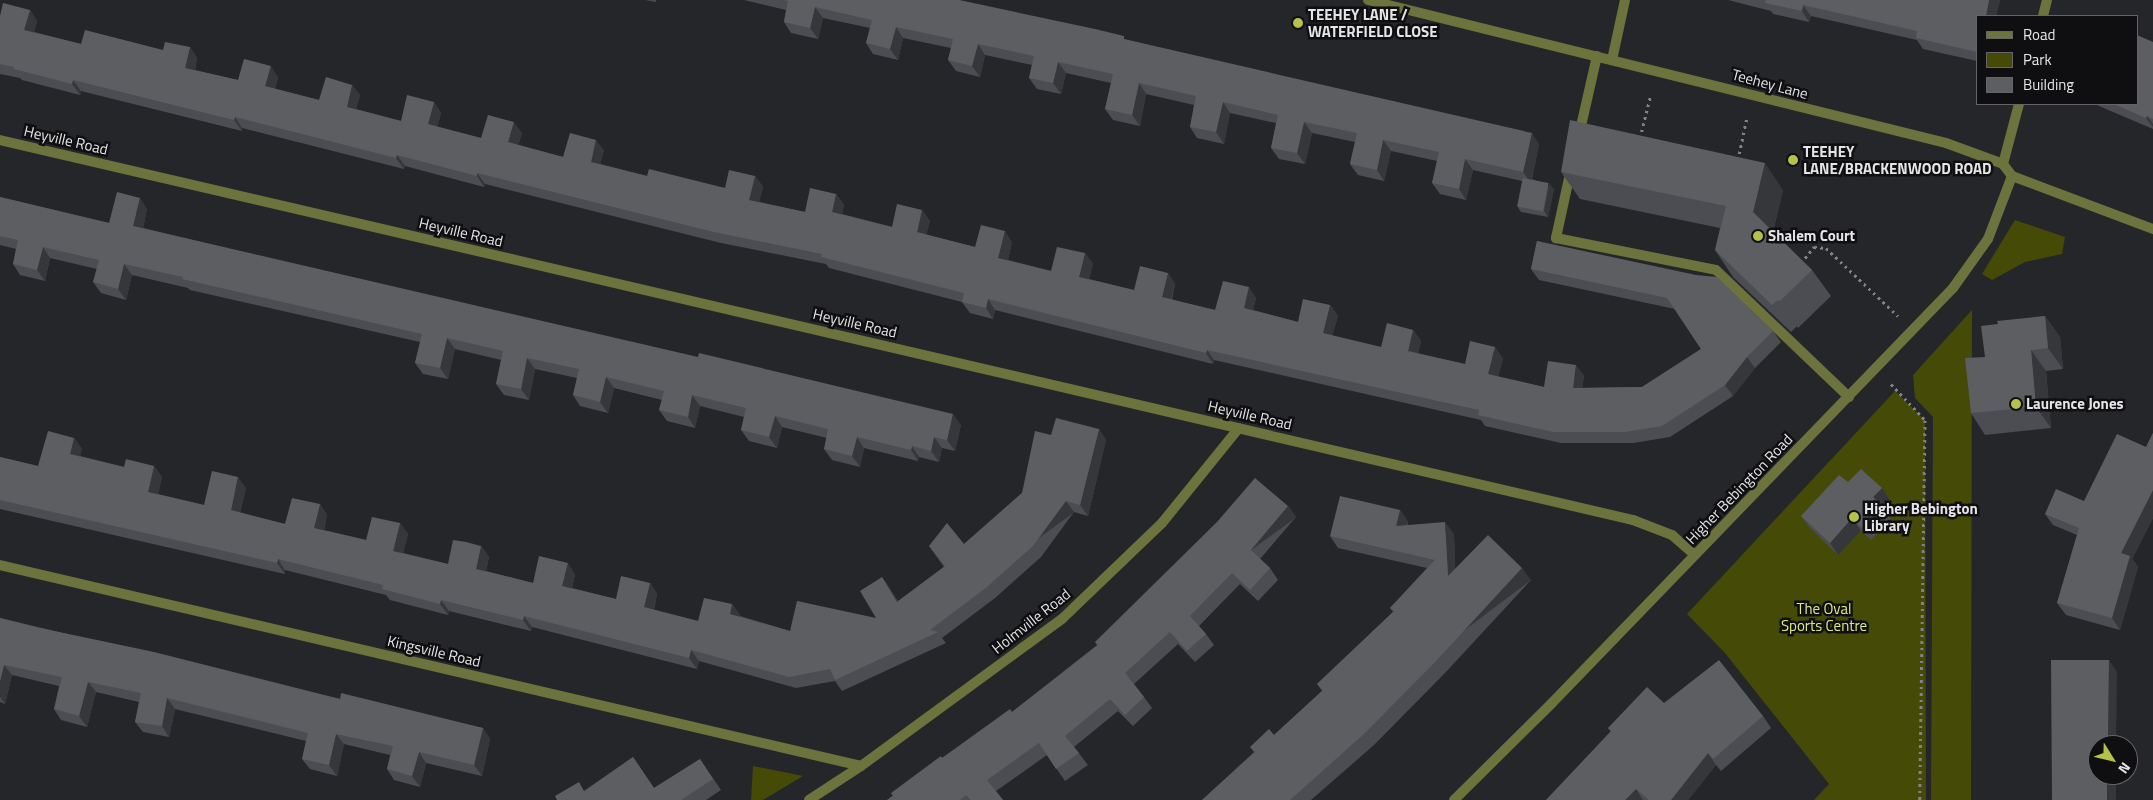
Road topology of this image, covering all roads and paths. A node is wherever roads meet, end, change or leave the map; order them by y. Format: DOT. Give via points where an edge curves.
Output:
graph roads {
  1 [pos="1368,0"];
  2 [pos="1626,0"];
  3 [pos="2047,0"];
  4 [pos="2043,15"];
  5 [pos="1597,56"];
  6 [pos="1612,60"];
  7 [pos="1657,71"];
  8 [pos="1752,94"];
  9 [pos="2019,105"];
  10 [pos="1640,139"];
  11 [pos="0,140"];
  12 [pos="1577,142"];
  13 [pos="1573,161"];
  14 [pos="2003,164"];
  15 [pos="1736,168"];
  16 [pos="2012,176"];
  17 [pos="2153,229"];
  18 [pos="1799,265"];
  19 [pos="1912,330"];
  20 [pos="1876,368"];
  21 [pos="1848,397"];
  22 [pos="1239,428"];
  23 [pos="1695,556"];
  24 [pos="0,565"];
  25 [pos="861,766"];
  26 [pos="809,800"];
  27 [pos="1454,800"];
  28 [pos="1920,800"];
  1 -- 5 [label="street, Teehey Lane"];
  2 -- 6 [label="street"];
  3 -- 4 [label="street"];
  5 -- 6 [label="street, Teehey Lane"];
  5 -- 12 [label="street"];
  6 -- 7 [label="street, Teehey Lane"];
  7 -- 8 [label="street, Teehey Lane"];
  7 -- 10 [label="path"];
  8 -- 14 [label="street, Teehey Lane" via="1946,143"];
  8 -- 15 [label="path"];
  9 -- 14 [label="street"];
  11 -- 22 [label="street, Heyville Road"];
  13 -- 21 [label="street" via="1556,238 1716,270"];
  14 -- 16 [label="street"];
  16 -- 17 [label="street"];
  16 -- 19 [label="street, Higher Bebington Road" via="1988,239 1953,288"];
  18 -- 19 [label="path" via="1814,247 1826,248"];
  19 -- 20 [label="street, Higher Bebington Road"];
  20 -- 21 [label="street, Higher Bebington Road"];
  20 -- 28 [label="path" via="1924,420"];
  21 -- 23 [label="street, Higher Bebington Road"];
  22 -- 23 [label="street, Heyville Road" via="1633,520 1672,535"];
  22 -- 25 [label="street, Holmville Road" via="1162,523 1063,618"];
  23 -- 27 [label="street, Higher Bebington Road"];
  24 -- 25 [label="street, Kingsville Road"];
  25 -- 26 [label="street, Holmville Road"];
}
